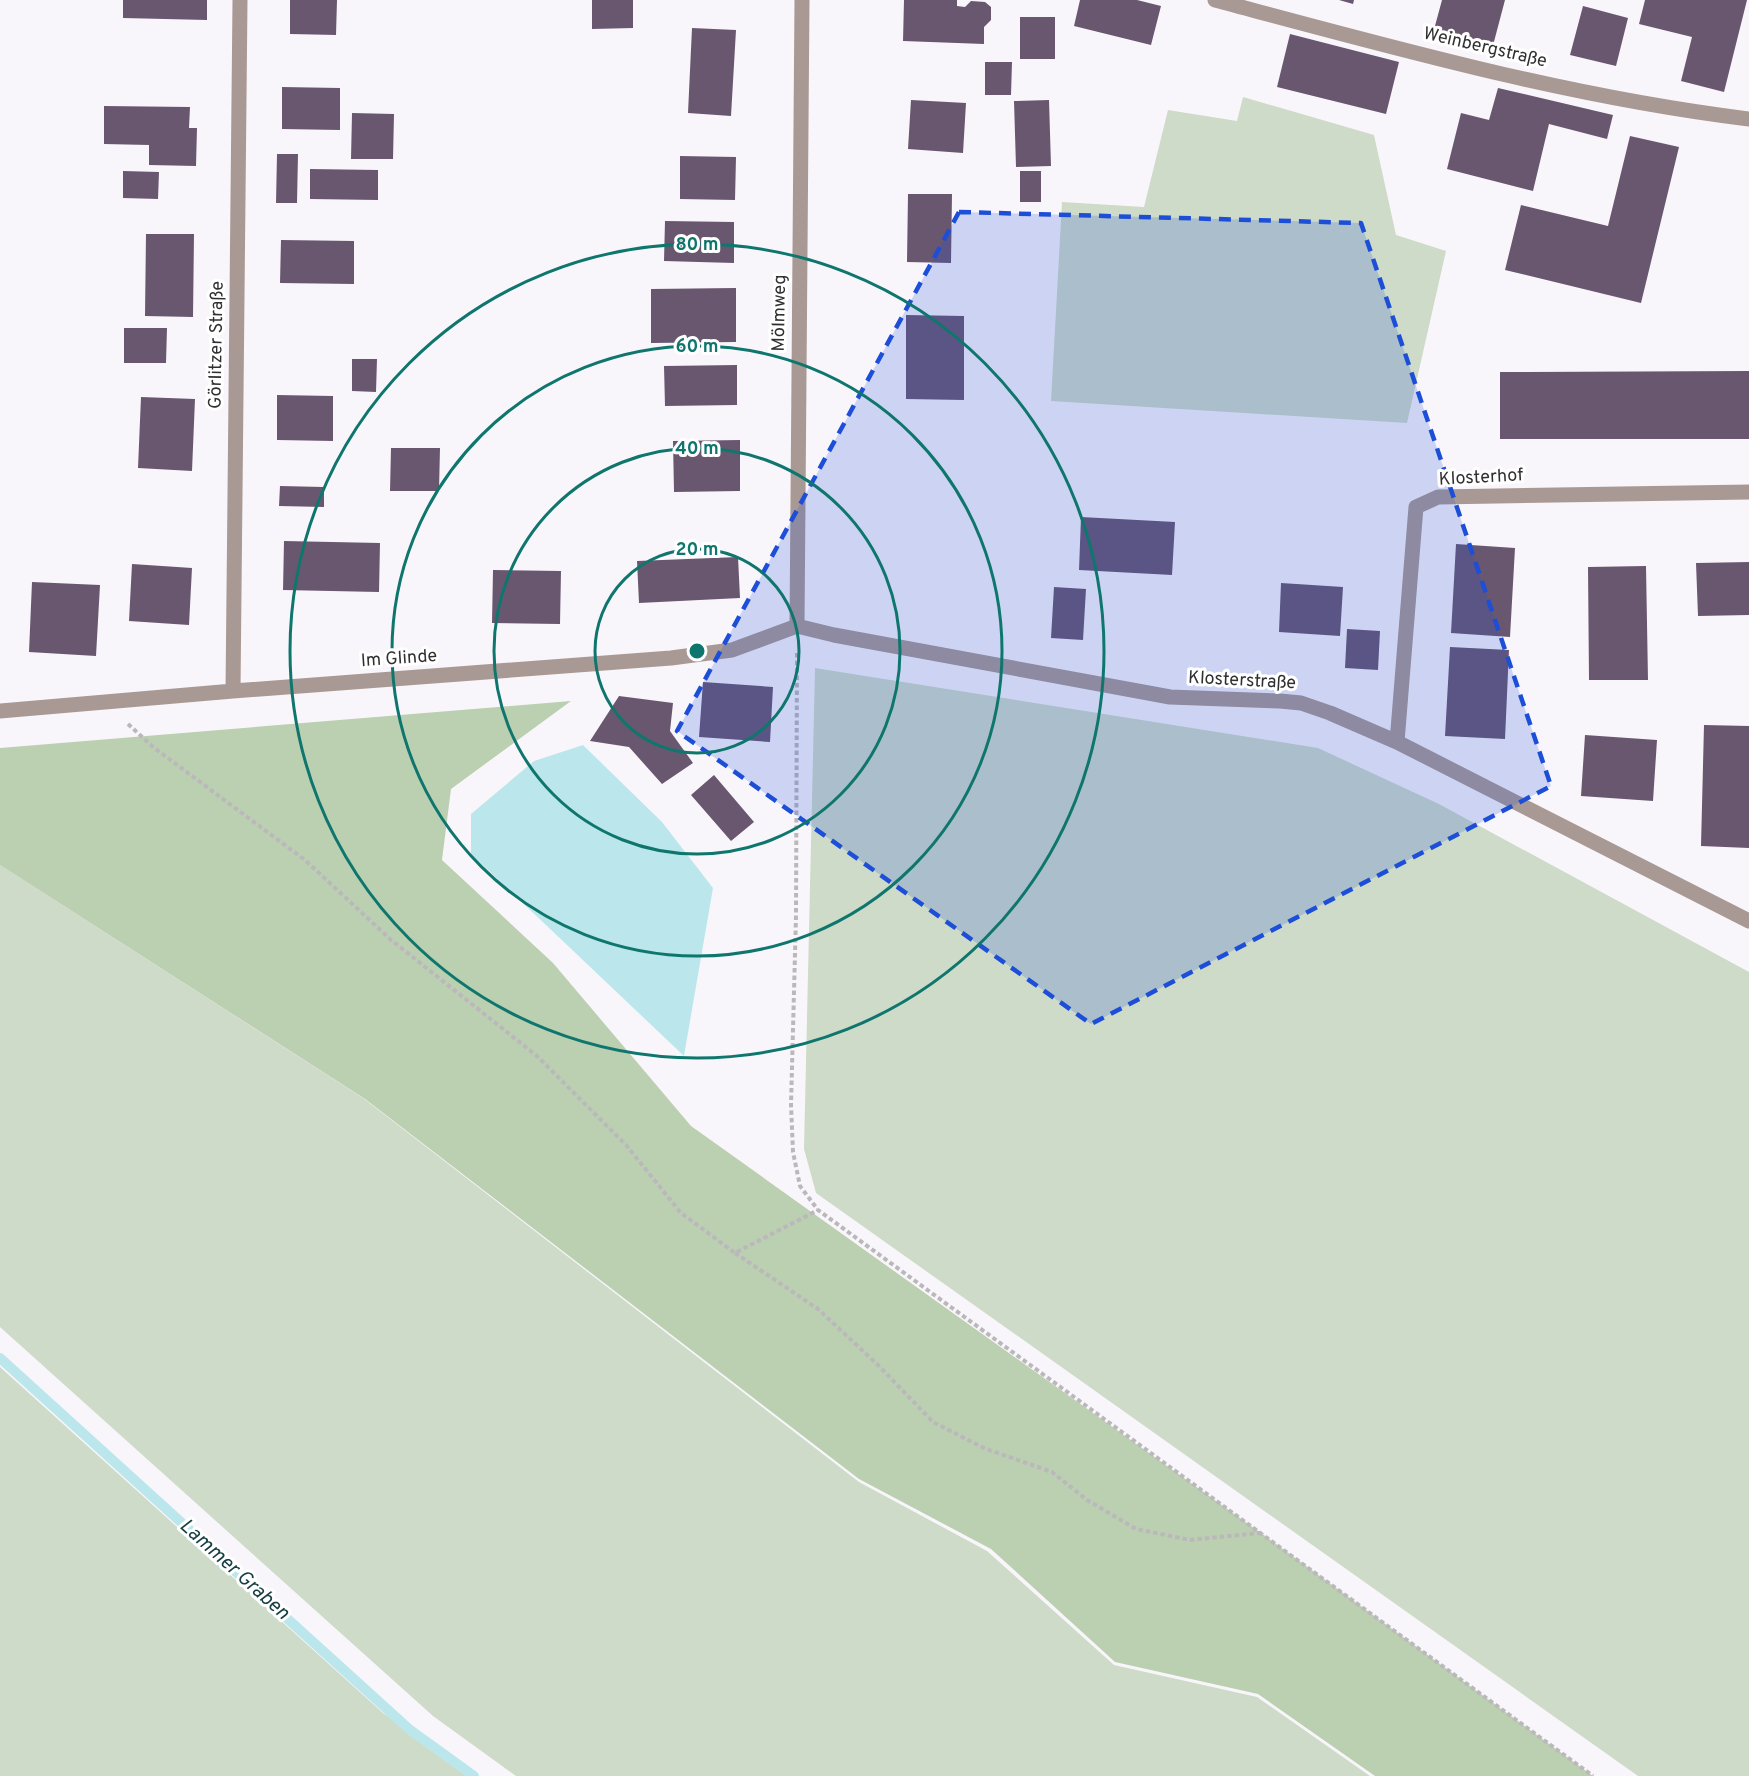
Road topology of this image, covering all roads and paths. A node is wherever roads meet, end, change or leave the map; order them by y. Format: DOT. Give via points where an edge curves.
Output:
graph roads {
  1 [pos="240,0"];
  2 [pos="802,0"];
  3 [pos="1215,0"];
  4 [pos="1749,119"];
  5 [pos="1749,492"];
  6 [pos="797,626"];
  7 [pos="232,691"];
  8 [pos="103,702"];
  9 [pos="0,711"];
  10 [pos="1396,742"];
  11 [pos="1749,921"];
  12 [pos="818,1210"];
  13 [pos="735,1253"];
  14 [pos="1260,1533"];
  15 [pos="1593,1776"];
  1 -- 7 [label="street, Görlitzer Straße"];
  2 -- 6 [label="street, Mölmweg"];
  3 -- 4 [label="street, Weinbergstraße" via="1500,74 1646,104"];
  5 -- 10 [label="street, Klosterhof" via="1437,497 1416,507"];
  6 -- 7 [label="street, Im Glinde" via="732,650 671,658"];
  6 -- 10 [label="street, Klosterstraße" via="1170,697 1301,703"];
  6 -- 12 [label="path" via="791,1105 800,1186"];
  7 -- 8 [label="street, Im Glinde"];
  8 -- 9 [label="street, Im Glinde"];
  8 -- 13 [label="path" via="153,747 305,860 390,939 537,1056 626,1145 681,1213"];
  10 -- 11 [label="street, Klosterstraße"];
  12 -- 13 [label="path"];
  12 -- 14 [label="path"];
  13 -- 14 [label="path" via="818,1309 933,1422 984,1448 1053,1472 1087,1500 1136,1529 1190,1540"];
  14 -- 15 [label="path"];
}
